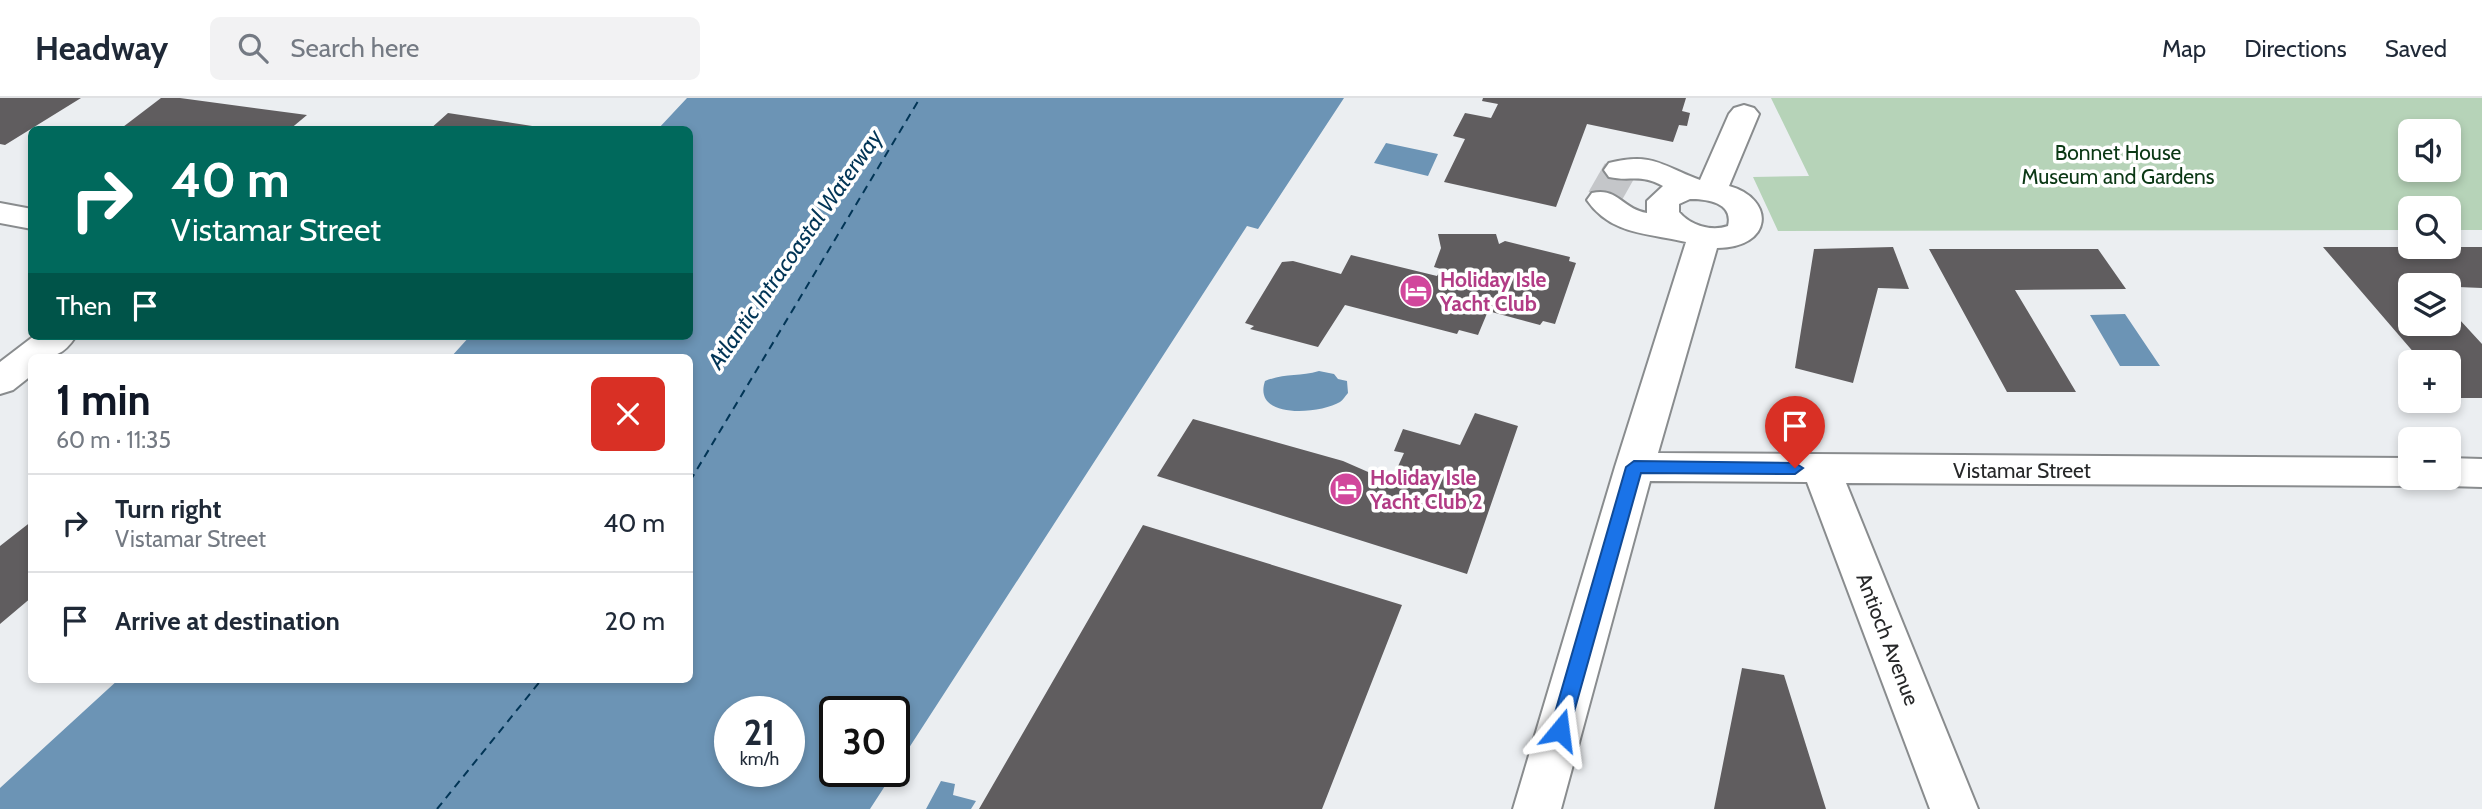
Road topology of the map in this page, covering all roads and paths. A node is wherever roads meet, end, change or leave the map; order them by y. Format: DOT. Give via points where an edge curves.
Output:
graph roads {
  1 [pos="1744,114"];
  2 [pos="1620,170"];
  3 [pos="1700,190"];
  4 [pos="1603,200"];
  5 [pos="0,214"];
  6 [pos="28,218"];
  7 [pos="1689,234"];
  8 [pos="53,340"];
  9 [pos="35,354"];
  10 [pos="28,359"];
  11 [pos="0,381"];
  12 [pos="1634,467"];
  13 [pos="1821,469"];
  14 [pos="2398,472"];
  15 [pos="2461,472"];
  16 [pos="2482,473"];
  17 [pos="1538,809"];
  18 [pos="1954,809"];
  1 -- 3 [label="street"];
  2 -- 3 [label="street" via="1637,166 1657,169"];
  3 -- 7 [label="street" via="1666,196 1661,204 1666,221"];
  3 -- 7 [label="street" via="1738,203 1745,226 1730,237"];
  4 -- 7 [label="street" via="1609,211 1627,220"];
  5 -- 6 [label="street"];
  7 -- 12 [label="street"];
  8 -- 9 [label="street"];
  10 -- 11 [label="street"];
  12 -- 13 [label="street, Vistamar Street"];
  12 -- 17 [label="street"];
  13 -- 14 [label="street, Vistamar Street"];
  13 -- 18 [label="street, Antioch Avenue"];
  15 -- 16 [label="street"];
}
